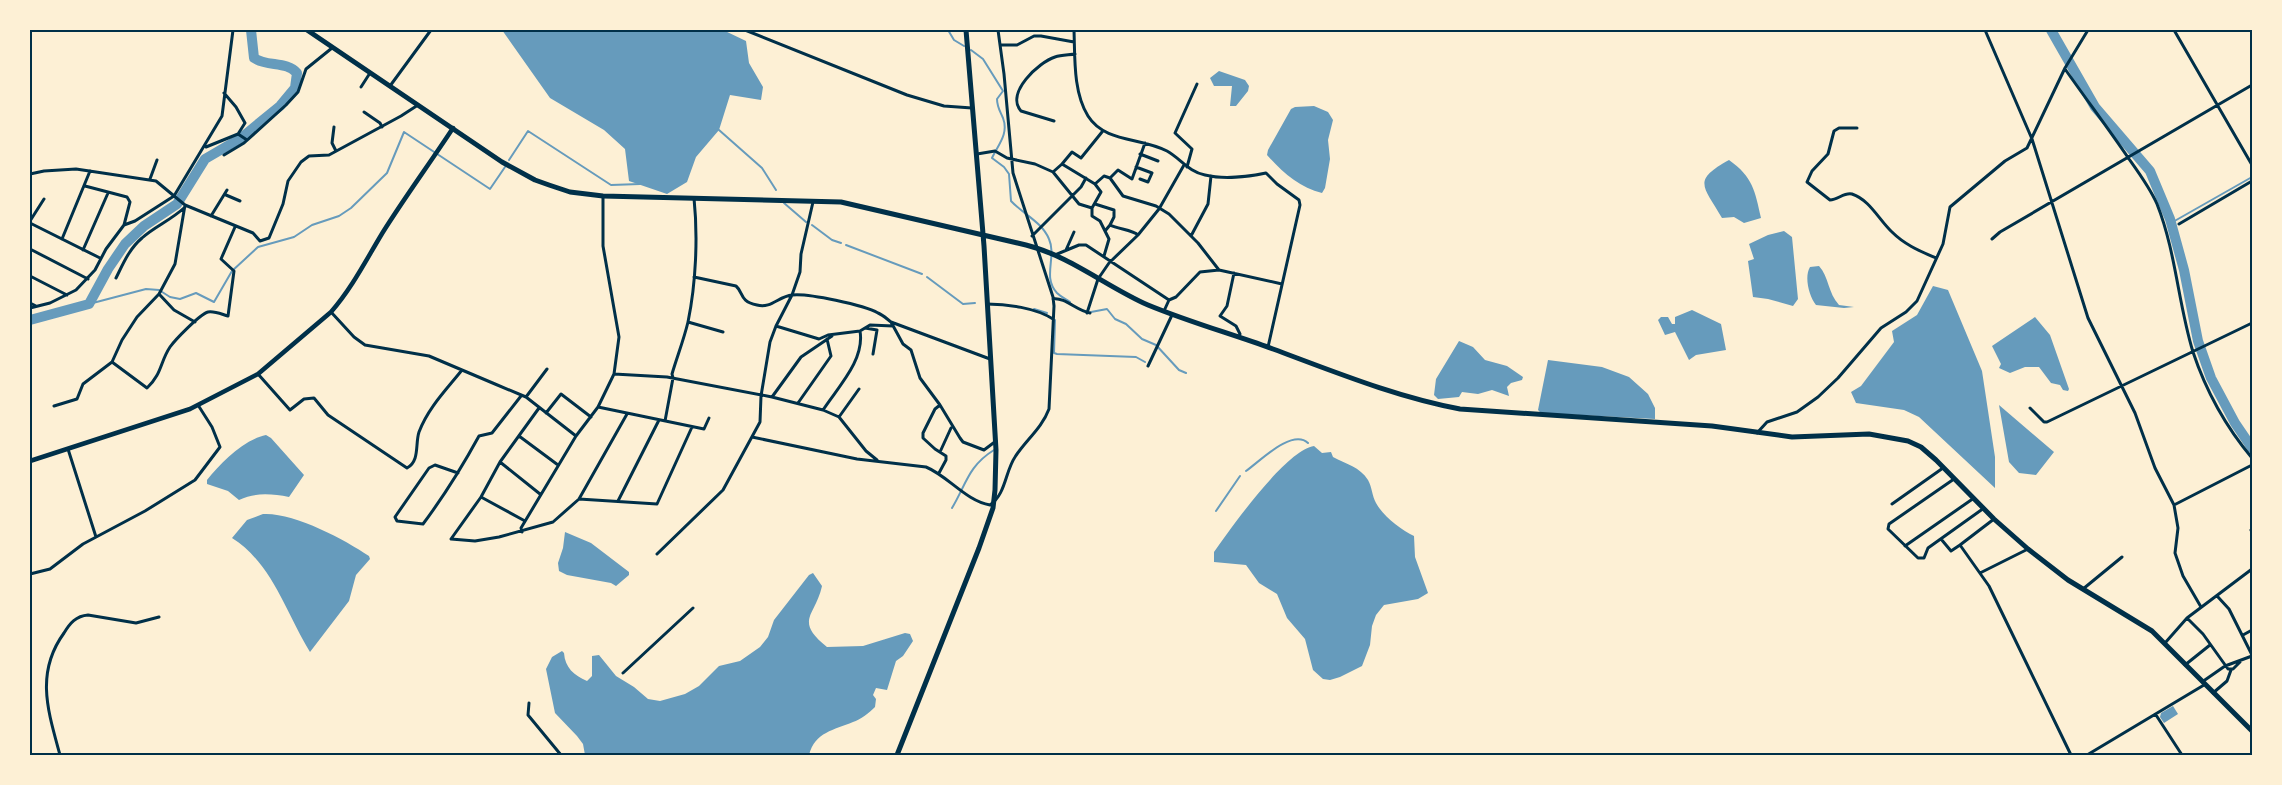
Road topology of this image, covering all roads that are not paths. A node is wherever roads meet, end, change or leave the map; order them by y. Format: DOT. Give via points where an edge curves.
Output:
graph roads {
  1 [pos="233,30"];
  2 [pos="307,30"];
  3 [pos="431,30"];
  4 [pos="745,30"];
  5 [pos="966,30"];
  6 [pos="998,30"];
  7 [pos="1074,30"];
  8 [pos="1985,30"];
  9 [pos="2088,30"];
  10 [pos="2174,30"];
  11 [pos="1074,42"];
  12 [pos="1001,45"];
  13 [pos="333,47"];
  14 [pos="1075,54"];
  15 [pos="2065,68"];
  16 [pos="370,73"];
  17 [pos="1197,84"];
  18 [pos="2252,85"];
  19 [pos="390,86"];
  20 [pos="361,87"];
  21 [pos="224,93"];
  22 [pos="418,104"];
  23 [pos="2218,106"];
  24 [pos="972,108"];
  25 [pos="364,112"];
  26 [pos="1054,121"];
  27 [pos="334,127"];
  28 [pos="382,127"];
  29 [pos="453,128"];
  30 [pos="1857,128"];
  31 [pos="1102,132"];
  32 [pos="238,134"];
  33 [pos="2032,139"];
  34 [pos="247,140"];
  35 [pos="1145,143"];
  36 [pos="205,147"];
  37 [pos="336,151"];
  38 [pos="976,154"];
  39 [pos="1140,154"];
  40 [pos="224,155"];
  41 [pos="1010,158"];
  42 [pos="2128,158"];
  43 [pos="156,160"];
  44 [pos="1158,161"];
  45 [pos="1062,164"];
  46 [pos="2252,165"];
  47 [pos="1185,166"];
  48 [pos="1136,167"];
  49 [pos="90,170"];
  50 [pos="1054,172"];
  51 [pos="30,174"];
  52 [pos="1211,176"];
  53 [pos="1086,178"];
  54 [pos="1110,178"];
  55 [pos="150,179"];
  56 [pos="1140,179"];
  57 [pos="2252,181"];
  58 [pos="1095,184"];
  59 [pos="85,186"];
  60 [pos="227,190"];
  61 [pos="108,192"];
  62 [pos="226,194"];
  63 [pos="174,196"];
  64 [pos="603,196"];
  65 [pos="1072,196"];
  66 [pos="694,198"];
  67 [pos="44,199"];
  68 [pos="240,201"];
  69 [pos="813,201"];
  70 [pos="2052,202"];
  71 [pos="1096,204"];
  72 [pos="185,206"];
  73 [pos="1092,208"];
  74 [pos="1159,208"];
  75 [pos="211,216"];
  76 [pos="30,222"];
  77 [pos="2179,224"];
  78 [pos="124,225"];
  79 [pos="1110,225"];
  80 [pos="235,227"];
  81 [pos="1105,231"];
  82 [pos="1074,232"];
  83 [pos="984,236"];
  84 [pos="1032,236"];
  85 [pos="1138,236"];
  86 [pos="1191,236"];
  87 [pos="62,239"];
  88 [pos="1992,239"];
  89 [pos="1037,248"];
  90 [pos="30,249"];
  91 [pos="83,250"];
  92 [pos="1066,251"];
  93 [pos="1053,255"];
  94 [pos="1104,256"];
  95 [pos="100,258"];
  96 [pos="1936,258"];
  97 [pos="1112,260"];
  98 [pos="1219,270"];
  99 [pos="1234,273"];
  100 [pos="30,276"];
  101 [pos="694,277"];
  102 [pos="116,278"];
  103 [pos="88,279"];
  104 [pos="1098,279"];
  105 [pos="1282,284"];
  106 [pos="160,294"];
  107 [pos="67,295"];
  108 [pos="792,295"];
  109 [pos="1053,299"];
  110 [pos="1169,300"];
  111 [pos="30,302"];
  112 [pos="987,304"];
  113 [pos="37,306"];
  114 [pos="30,308"];
  115 [pos="1164,311"];
  116 [pos="331,312"];
  117 [pos="1173,314"];
  118 [pos="1053,318"];
  119 [pos="195,322"];
  120 [pos="688,322"];
  121 [pos="2252,323"];
  122 [pos="892,324"];
  123 [pos="776,326"];
  124 [pos="865,328"];
  125 [pos="860,331"];
  126 [pos="723,332"];
  127 [pos="833,335"];
  128 [pos="1239,337"];
  129 [pos="827,339"];
  130 [pos="1268,347"];
  131 [pos="2193,351"];
  132 [pos="873,354"];
  133 [pos="990,359"];
  134 [pos="112,362"];
  135 [pos="1148,366"];
  136 [pos="462,370"];
  137 [pos="547,370"];
  138 [pos="258,374"];
  139 [pos="614,374"];
  140 [pos="673,378"];
  141 [pos="2121,385"];
  142 [pos="859,390"];
  143 [pos="521,396"];
  144 [pos="761,396"];
  145 [pos="526,397"];
  146 [pos="772,397"];
  147 [pos="798,403"];
  148 [pos="198,405"];
  149 [pos="940,405"];
  150 [pos="54,406"];
  151 [pos="598,407"];
  152 [pos="540,408"];
  153 [pos="2030,408"];
  154 [pos="823,410"];
  155 [pos="546,413"];
  156 [pos="627,414"];
  157 [pos="591,417"];
  158 [pos="840,417"];
  159 [pos="709,418"];
  160 [pos="659,420"];
  161 [pos="664,421"];
  162 [pos="692,427"];
  163 [pos="951,428"];
  164 [pos="1756,433"];
  165 [pos="519,436"];
  166 [pos="576,436"];
  167 [pos="752,437"];
  168 [pos="996,441"];
  169 [pos="68,449"];
  170 [pos="940,452"];
  171 [pos="2252,458"];
  172 [pos="878,460"];
  173 [pos="30,461"];
  174 [pos="500,462"];
  175 [pos="558,465"];
  176 [pos="2252,465"];
  177 [pos="1944,467"];
  178 [pos="939,473"];
  179 [pos="458,474"];
  180 [pos="1955,478"];
  181 [pos="540,494"];
  182 [pos="480,497"];
  183 [pos="1974,498"];
  184 [pos="579,500"];
  185 [pos="618,501"];
  186 [pos="994,502"];
  187 [pos="1892,504"];
  188 [pos="2174,505"];
  189 [pos="1984,508"];
  190 [pos="1994,519"];
  191 [pos="525,522"];
  192 [pos="522,532"];
  193 [pos="96,537"];
  194 [pos="1942,539"];
  195 [pos="1960,545"];
  196 [pos="1905,546"];
  197 [pos="2028,549"];
  198 [pos="657,554"];
  199 [pos="2122,557"];
  200 [pos="2252,569"];
  201 [pos="1980,573"];
  202 [pos="30,574"];
  203 [pos="2083,589"];
  204 [pos="2218,597"];
  205 [pos="2201,607"];
  206 [pos="693,608"];
  207 [pos="159,617"];
  208 [pos="2187,618"];
  209 [pos="2252,630"];
  210 [pos="2243,635"];
  211 [pos="2165,643"];
  212 [pos="2210,645"];
  213 [pos="2252,656"];
  214 [pos="2240,662"];
  215 [pos="2185,665"];
  216 [pos="2226,666"];
  217 [pos="2231,670"];
  218 [pos="623,673"];
  219 [pos="2203,684"];
  220 [pos="2213,693"];
  221 [pos="529,703"];
  222 [pos="2156,714"];
  223 [pos="2252,731"];
  224 [pos="902,740"];
  225 [pos="60,755"];
  226 [pos="561,755"];
  227 [pos="897,755"];
  228 [pos="901,755"];
  229 [pos="2071,755"];
  230 [pos="2087,755"];
  231 [pos="2182,755"];
  1 -- 21 [label="street"];
  2 -- 13 [label="main road"];
  3 -- 19 [label="street"];
  4 -- 24 [label="street" via="907,95 944,106"];
  5 -- 24 [label="main road"];
  6 -- 12 [label="street"];
  7 -- 11 [label="street"];
  8 -- 33 [label="street"];
  9 -- 15 [label="street"];
  10 -- 23 [label="street"];
  11 -- 12 [label="street" via="1034,36 1017,45"];
  11 -- 14 [label="street"];
  12 -- 41 [label="street"];
  13 -- 16 [label="main road"];
  13 -- 34 [label="street" via="306,69 296,95"];
  14 -- 26 [label="street" via="1054,57 1024,79 1019,92 1020,111"];
  14 -- 31 [label="street" via="1080,99"];
  15 -- 33 [label="street"];
  15 -- 42 [label="street"];
  16 -- 19 [label="main road"];
  16 -- 20 [label="street"];
  17 -- 47 [label="street" via="1175,133 1192,149"];
  18 -- 23 [label="street"];
  19 -- 22 [label="main road"];
  21 -- 32 [label="street" via="244,120"];
  21 -- 36 [label="street" via="222,116"];
  22 -- 28 [label="street"];
  22 -- 29 [label="main road"];
  23 -- 42 [label="street"];
  23 -- 46 [label="street"];
  24 -- 38 [label="main road"];
  25 -- 28 [label="street" via="380,122"];
  27 -- 37 [label="street" via="332,143"];
  28 -- 37 [label="street"];
  29 -- 64 [label="main road" via="535,180 570,192"];
  29 -- 116 [label="street"];
  30 -- 96 [label="street" via="1834,131 1828,154 1812,171 1807,182 1830,200 1846,194 1858,197 1913,249"];
  31 -- 35 [label="street"];
  31 -- 45 [label="street" via="1081,158 1072,152"];
  32 -- 34 [label="street"];
  32 -- 36 [label="street"];
  33 -- 70 [label="street"];
  33 -- 96 [label="street" via="2027,148 1950,207 1943,244"];
  34 -- 40 [label="street"];
  35 -- 39 [label="street"];
  35 -- 47 [label="street" via="1167,151"];
  36 -- 63 [label="street"];
  37 -- 80 [label="street" via="329,155 309,156 301,162 288,180 283,204 269,238 260,241 253,234"];
  38 -- 41 [label="street" via="995,151"];
  38 -- 83 [label="main road"];
  39 -- 44 [label="street"];
  39 -- 48 [label="street"];
  41 -- 50 [label="street"];
  41 -- 84 [label="street"];
  42 -- 70 [label="street"];
  42 -- 131 [label="street" via="2156,202 2166,228"];
  43 -- 55 [label="street"];
  45 -- 50 [label="street"];
  45 -- 53 [label="street"];
  47 -- 52 [label="street"];
  47 -- 74 [label="street"];
  48 -- 54 [label="street" via="1132,179 1118,170"];
  48 -- 56 [label="street" via="1152,172 1148,182"];
  49 -- 51 [label="street"];
  49 -- 55 [label="street"];
  49 -- 59 [label="street"];
  50 -- 65 [label="street"];
  52 -- 86 [label="street" via="1208,204"];
  52 -- 105 [label="street" via="1237,178 1266,173 1299,200"];
  53 -- 58 [label="street"];
  53 -- 65 [label="street"];
  54 -- 58 [label="street" via="1104,176"];
  54 -- 74 [label="street" via="1123,196"];
  55 -- 63 [label="street" via="160,183"];
  57 -- 77 [label="street"];
  58 -- 71 [label="street" via="1101,192"];
  59 -- 61 [label="street"];
  59 -- 87 [label="street"];
  60 -- 62 [label="street"];
  61 -- 78 [label="street" via="127,197 130,202"];
  61 -- 91 [label="street"];
  62 -- 68 [label="street"];
  62 -- 75 [label="street"];
  63 -- 72 [label="street"];
  63 -- 78 [label="street"];
  64 -- 66 [label="main road"];
  64 -- 139 [label="street" via="603,246 619,336"];
  65 -- 73 [label="street" via="1079,204"];
  65 -- 84 [label="street"];
  66 -- 69 [label="main road"];
  66 -- 101 [label="street"];
  67 -- 76 [label="street"];
  69 -- 83 [label="main road" via="863,206"];
  69 -- 108 [label="street" via="800,272"];
  70 -- 88 [label="street"];
  70 -- 141 [label="street" via="2088,318"];
  71 -- 73 [label="street"];
  71 -- 79 [label="street" via="1114,210"];
  72 -- 75 [label="street"];
  72 -- 102 [label="street" via="175,218 142,237 128,254"];
  72 -- 106 [label="street" via="175,264"];
  73 -- 81 [label="street" via="1092,216 1100,221"];
  74 -- 85 [label="street"];
  74 -- 86 [label="street"];
  75 -- 80 [label="street"];
  76 -- 87 [label="street"];
  78 -- 95 [label="street"];
  79 -- 81 [label="street"];
  79 -- 85 [label="street"];
  80 -- 119 [label="street" via="221,259 234,271 228,316 206,312"];
  81 -- 94 [label="street" via="1109,239"];
  82 -- 92 [label="street"];
  83 -- 89 [label="main road"];
  83 -- 112 [label="main road"];
  84 -- 89 [label="street"];
  85 -- 97 [label="street"];
  86 -- 98 [label="street"];
  87 -- 91 [label="street"];
  89 -- 93 [label="main road"];
  89 -- 109 [label="street"];
  90 -- 103 [label="street"];
  91 -- 95 [label="street"];
  92 -- 93 [label="street"];
  92 -- 94 [label="street" via="1084,244"];
  93 -- 104 [label="main road"];
  94 -- 97 [label="street"];
  95 -- 103 [label="street"];
  96 -- 164 [label="street" via="1927,282 1906,312 1881,328 1818,397 1797,412 1768,422"];
  97 -- 104 [label="street"];
  97 -- 110 [label="street"];
  98 -- 99 [label="street"];
  98 -- 110 [label="street" via="1200,272"];
  99 -- 105 [label="street"];
  99 -- 128 [label="street" via="1227,306 1220,316 1236,326"];
  100 -- 107 [label="street"];
  101 -- 108 [label="street" via="736,286 740,295 756,305 767,306"];
  101 -- 120 [label="street"];
  103 -- 107 [label="street"];
  104 -- 109 [label="street" via="1088,312"];
  104 -- 115 [label="main road"];
  105 -- 130 [label="street"];
  106 -- 119 [label="street" via="174,310"];
  106 -- 134 [label="street" via="137,317"];
  107 -- 113 [label="street"];
  108 -- 122 [label="street" via="820,298 877,312"];
  108 -- 123 [label="street"];
  109 -- 118 [label="street"];
  110 -- 115 [label="street"];
  111 -- 113 [label="street"];
  112 -- 118 [label="street" via="1040,312"];
  112 -- 133 [label="main road"];
  113 -- 114 [label="street"];
  115 -- 117 [label="main road"];
  116 -- 136 [label="street" via="365,345 430,356"];
  116 -- 138 [label="street"];
  117 -- 128 [label="main road"];
  117 -- 135 [label="street"];
  118 -- 186 [label="street" via="1049,409 1044,421 1014,458"];
  119 -- 134 [label="street" via="171,347 159,375 147,388"];
  120 -- 126 [label="street"];
  120 -- 140 [label="street"];
  121 -- 131 [label="street"];
  122 -- 124 [label="street"];
  122 -- 133 [label="street"];
  122 -- 149 [label="street" via="903,344 911,350 920,378"];
  123 -- 127 [label="street" via="820,339"];
  123 -- 144 [label="street" via="770,342"];
  124 -- 125 [label="street"];
  124 -- 132 [label="street" via="877,330"];
  125 -- 127 [label="street"];
  125 -- 154 [label="street" via="862,341 858,354"];
  127 -- 129 [label="street"];
  128 -- 130 [label="main road"];
  129 -- 146 [label="street" via="801,357"];
  129 -- 147 [label="street" via="831,356"];
  130 -- 164 [label="main road" via="1404,395 1460,409 1692,425"];
  131 -- 141 [label="street"];
  131 -- 171 [label="street" via="2224,420"];
  133 -- 168 [label="main road"];
  134 -- 150 [label="street" via="82,384 77,399"];
  136 -- 138 [label="street" via="443,391 424,422 413,462 407,468 328,415 314,398 304,399 290,410"];
  136 -- 143 [label="street"];
  137 -- 145 [label="street"];
  138 -- 148 [label="street"];
  139 -- 140 [label="street"];
  139 -- 151 [label="street"];
  140 -- 144 [label="street"];
  140 -- 161 [label="street"];
  141 -- 153 [label="street" via="2047,422"];
  141 -- 188 [label="street"];
  142 -- 158 [label="street"];
  143 -- 145 [label="street"];
  143 -- 179 [label="street" via="492,433 479,436"];
  144 -- 146 [label="street"];
  144 -- 167 [label="street" via="760,422"];
  145 -- 152 [label="street"];
  146 -- 147 [label="street"];
  147 -- 154 [label="street"];
  148 -- 169 [label="street"];
  148 -- 193 [label="street" via="220,447 195,480"];
  149 -- 168 [label="street" via="963,442 984,450"];
  149 -- 170 [label="street" via="935,409 923,438"];
  151 -- 156 [label="street"];
  151 -- 157 [label="street"];
  152 -- 155 [label="street"];
  152 -- 165 [label="street"];
  154 -- 158 [label="street"];
  155 -- 157 [label="street" via="561,394"];
  155 -- 166 [label="street"];
  156 -- 160 [label="street"];
  156 -- 184 [label="street"];
  157 -- 166 [label="street"];
  158 -- 172 [label="street" via="866,451"];
  159 -- 162 [label="street" via="704,429"];
  160 -- 161 [label="street"];
  160 -- 185 [label="street"];
  161 -- 162 [label="street"];
  162 -- 185 [label="street" via="657,504"];
  163 -- 170 [label="street"];
  164 -- 177 [label="main road" via="1792,437 1869,434 1921,447"];
  165 -- 174 [label="street"];
  165 -- 175 [label="street"];
  166 -- 175 [label="street"];
  167 -- 172 [label="street" via="841,456"];
  167 -- 198 [label="street" via="723,490"];
  168 -- 186 [label="main road"];
  169 -- 173 [label="street"];
  169 -- 193 [label="street"];
  170 -- 178 [label="street" via="946,460"];
  172 -- 178 [label="street" via="926,467"];
  174 -- 181 [label="street"];
  174 -- 182 [label="street"];
  175 -- 181 [label="street"];
  176 -- 188 [label="street"];
  177 -- 180 [label="main road"];
  177 -- 187 [label="street"];
  178 -- 186 [label="street" via="987,504"];
  179 -- 179 [label="street" via="423,524 397,521 395,517 429,468 435,465"];
  180 -- 183 [label="main road"];
  180 -- 196 [label="street" via="1889,524 1888,529"];
  181 -- 191 [label="street"];
  182 -- 191 [label="street"];
  182 -- 192 [label="street" via="451,539 475,541"];
  183 -- 189 [label="main road"];
  183 -- 196 [label="street"];
  184 -- 185 [label="street"];
  184 -- 192 [label="street" via="553,522"];
  186 -- 224 [label="main road" via="979,548"];
  188 -- 205 [label="street" via="2178,528 2175,553 2183,576"];
  189 -- 190 [label="main road"];
  189 -- 194 [label="street"];
  190 -- 195 [label="street"];
  190 -- 197 [label="main road"];
  191 -- 192 [label="street"];
  193 -- 202 [label="street" via="50,569"];
  194 -- 195 [label="street" via="1951,551"];
  194 -- 196 [label="street" via="1928,548 1924,558 1918,558"];
  195 -- 201 [label="street"];
  197 -- 201 [label="street"];
  197 -- 203 [label="main road"];
  199 -- 203 [label="street"];
  200 -- 204 [label="street"];
  201 -- 229 [label="street" via="2013,633"];
  203 -- 211 [label="main road" via="2132,617"];
  204 -- 205 [label="street"];
  204 -- 210 [label="street" via="2229,609"];
  205 -- 208 [label="street"];
  206 -- 218 [label="street"];
  207 -- 225 [label="street" via="136,624 88,615 74,620 66,629 51,654 46,680 48,706"];
  208 -- 211 [label="street"];
  208 -- 212 [label="street"];
  209 -- 210 [label="street"];
  210 -- 213 [label="street"];
  211 -- 215 [label="main road"];
  212 -- 215 [label="street"];
  212 -- 216 [label="street"];
  213 -- 214 [label="street"];
  214 -- 216 [label="street"];
  214 -- 217 [label="street"];
  215 -- 219 [label="main road"];
  216 -- 217 [label="street"];
  216 -- 219 [label="street"];
  217 -- 220 [label="street" via="2228,681"];
  219 -- 220 [label="main road"];
  219 -- 222 [label="street"];
  220 -- 223 [label="main road"];
  221 -- 226 [label="street" via="528,714"];
  222 -- 230 [label="street"];
  222 -- 231 [label="street"];
  224 -- 227 [label="main road"];
  224 -- 228 [label="main road"];
}
